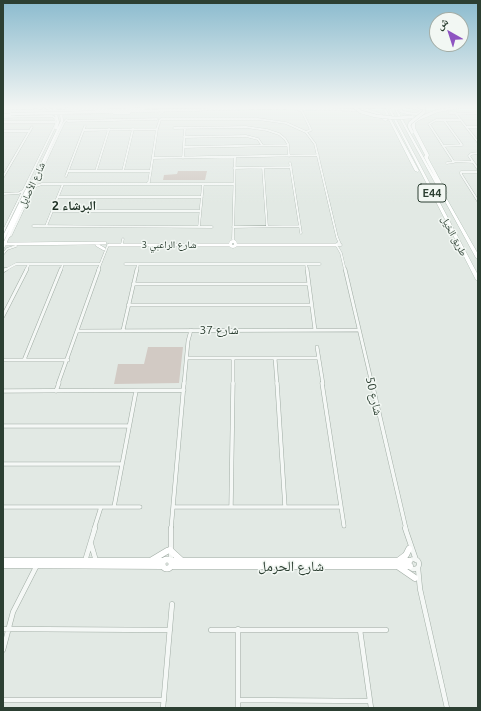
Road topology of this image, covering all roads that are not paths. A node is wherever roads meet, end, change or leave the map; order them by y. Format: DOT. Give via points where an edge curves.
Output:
graph roads {
  1 [pos="25,139"];
  2 [pos="50,139"];
  3 [pos="51,139"];
  4 [pos="54,139"];
  5 [pos="56,139"];
  6 [pos="80,139"];
  7 [pos="106,139"];
  8 [pos="131,139"];
  9 [pos="156,139"];
  10 [pos="184,139"];
  11 [pos="257,139"];
  12 [pos="285,139"];
  13 [pos="312,139"];
  14 [pos="399,139"];
  15 [pos="405,139"];
  16 [pos="412,139"];
  17 [pos="416,139"];
  18 [pos="419,139"];
  19 [pos="439,139"];
  20 [pos="457,139"];
  21 [pos="262,145"];
  22 [pos="288,145"];
  23 [pos="443,146"];
  24 [pos="462,146"];
  25 [pos="184,147"];
  26 [pos="51,148"];
  27 [pos="464,149"];
  28 [pos="478,153"];
  29 [pos="318,155"];
  30 [pos="290,156"];
  31 [pos="235,157"];
  32 [pos="153,158"];
  33 [pos="183,158"];
  34 [pos="427,158"];
  35 [pos="45,160"];
  36 [pos="454,162"];
  37 [pos="473,162"];
  38 [pos="290,163"];
  39 [pos="447,163"];
  40 [pos="291,167"];
  41 [pos="234,168"];
  42 [pos="263,168"];
  43 [pos="478,170"];
  44 [pos="68,171"];
  45 [pos="96,171"];
  46 [pos="123,171"];
  47 [pos="151,171"];
  48 [pos="66,176"];
  49 [pos="3,177"];
  50 [pos="36,182"];
  51 [pos="149,182"];
  52 [pos="42,184"];
  53 [pos="63,184"];
  54 [pos="146,184"];
  55 [pos="152,184"];
  56 [pos="203,184"];
  57 [pos="234,184"];
  58 [pos="28,187"];
  59 [pos="33,187"];
  60 [pos="24,190"];
  61 [pos="14,193"];
  62 [pos="3,194"];
  63 [pos="22,196"];
  64 [pos="58,197"];
  65 [pos="202,197"];
  66 [pos="445,198"];
  67 [pos="478,201"];
  68 [pos="23,205"];
  69 [pos="16,209"];
  70 [pos="52,211"];
  71 [pos="200,211"];
  72 [pos="442,212"];
  73 [pos="33,226"];
  74 [pos="46,226"];
  75 [pos="199,226"];
  76 [pos="212,226"];
  77 [pos="233,226"];
  78 [pos="267,226"];
  79 [pos="300,226"];
  80 [pos="4,232"];
  81 [pos="301,233"];
  82 [pos="5,239"];
  83 [pos="123,239"];
  84 [pos="233,243"];
  85 [pos="20,244"];
  86 [pos="122,244"];
  87 [pos="329,244"];
  88 [pos="338,244"];
  89 [pos="3,246"];
  90 [pos="14,246"];
  91 [pos="106,247"];
  92 [pos="3,254"];
  93 [pos="478,258"];
  94 [pos="28,264"];
  95 [pos="64,264"];
  96 [pos="100,264"];
  97 [pos="125,264"];
  98 [pos="138,264"];
  99 [pos="306,264"];
  100 [pos="320,264"];
  101 [pos="3,271"];
  102 [pos="478,280"];
  103 [pos="134,284"];
  104 [pos="308,284"];
  105 [pos="128,305"];
  106 [pos="312,305"];
  107 [pos="3,316"];
  108 [pos="78,330"];
  109 [pos="123,330"];
  110 [pos="184,330"];
  111 [pos="191,330"];
  112 [pos="315,330"];
  113 [pos="358,330"];
  114 [pos="188,340"];
  115 [pos="317,347"];
  116 [pos="187,358"];
  117 [pos="233,358"];
  118 [pos="275,358"];
  119 [pos="319,358"];
  120 [pos="3,360"];
  121 [pos="24,360"];
  122 [pos="68,360"];
  123 [pos="57,391"];
  124 [pos="136,391"];
  125 [pos="3,392"];
  126 [pos="184,392"];
  127 [pos="3,426"];
  128 [pos="129,426"];
  129 [pos="3,464"];
  130 [pos="122,464"];
  131 [pos="3,507"];
  132 [pos="101,507"];
  133 [pos="114,507"];
  134 [pos="140,507"];
  135 [pos="173,507"];
  136 [pos="231,507"];
  137 [pos="286,507"];
  138 [pos="341,507"];
  139 [pos="344,526"];
  140 [pos="408,539"];
  141 [pos="91,542"];
  142 [pos="169,550"];
  143 [pos="409,550"];
  144 [pos="416,560"];
  145 [pos="3,561"];
  146 [pos="85,561"];
  147 [pos="96,561"];
  148 [pos="150,561"];
  149 [pos="182,561"];
  150 [pos="167,562"];
  151 [pos="397,564"];
  152 [pos="410,564"];
  153 [pos="3,565"];
  154 [pos="37,565"];
  155 [pos="418,568"];
  156 [pos="415,578"];
  157 [pos="420,588"];
  158 [pos="172,604"];
  159 [pos="3,629"];
  160 [pos="9,629"];
  161 [pos="238,629"];
  162 [pos="170,630"];
  163 [pos="211,630"];
  164 [pos="360,630"];
  165 [pos="386,630"];
  166 [pos="3,650"];
  167 [pos="3,700"];
  168 [pos="164,700"];
  169 [pos="238,700"];
  170 [pos="370,701"];
  171 [pos="163,708"];
  172 [pos="238,708"];
  173 [pos="371,708"];
  174 [pos="447,708"];
  1 -- 49 [label="street"];
  2 -- 60 [label="street"];
  3 -- 58 [label="street, شارع الأصايل"];
  4 -- 26 [label="street, شارع الأصايل"];
  5 -- 26 [label="street"];
  6 -- 44 [label="street"];
  7 -- 45 [label="street"];
  8 -- 46 [label="street"];
  9 -- 32 [label="street"];
  10 -- 25 [label="street"];
  11 -- 21 [label="street"];
  12 -- 22 [label="street"];
  13 -- 29 [label="street, شارع 50"];
  14 -- 72 [label="highway" via="435,206"];
  15 -- 72 [label="highway, طريق الخيل / E44"];
  16 -- 66 [label="highway, طريق الخيل / E44"];
  17 -- 34 [label="highway, bridge"];
  18 -- 34 [label="highway"];
  19 -- 23 [label="street"];
  20 -- 24 [label="street"];
  21 -- 22 [label="street"];
  21 -- 25 [label="street"];
  22 -- 30 [label="street"];
  23 -- 24 [label="street"];
  23 -- 36 [label="street"];
  24 -- 27 [label="street"];
  25 -- 33 [label="street"];
  26 -- 35 [label="street, شارع الأصايل"];
  28 -- 37 [label="street" via="470,155"];
  29 -- 30 [label="street"];
  29 -- 88 [label="street, شارع 50"];
  30 -- 31 [label="street"];
  31 -- 33 [label="street"];
  31 -- 41 [label="street"];
  32 -- 33 [label="street"];
  32 -- 47 [label="street"];
  34 -- 66 [label="highway"];
  35 -- 50 [label="street"];
  35 -- 68 [label="street, شارع الأصايل"];
  36 -- 37 [label="street"];
  36 -- 39 [label="street"];
  37 -- 43 [label="street"];
  38 -- 40 [label="street"];
  40 -- 42 [label="street"];
  40 -- 79 [label="street"];
  41 -- 42 [label="street"];
  41 -- 57 [label="street"];
  42 -- 78 [label="street"];
  43 -- 67 [label="street" via="462,173"];
  44 -- 45 [label="street"];
  44 -- 48 [label="street"];
  45 -- 46 [label="street"];
  46 -- 47 [label="street"];
  47 -- 51 [label="street"];
  50 -- 52 [label="street"];
  50 -- 59 [label="street"];
  51 -- 54 [label="street"];
  51 -- 55 [label="street"];
  52 -- 53 [label="street"];
  52 -- 59 [label="street"];
  53 -- 54 [label="street"];
  53 -- 64 [label="street"];
  54 -- 55 [label="street"];
  55 -- 56 [label="street"];
  56 -- 57 [label="street"];
  56 -- 65 [label="street"];
  57 -- 77 [label="street"];
  58 -- 60 [label="street"];
  58 -- 69 [label="street, شارع الأصايل"];
  59 -- 68 [label="street"];
  60 -- 61 [label="street"];
  60 -- 63 [label="street"];
  61 -- 62 [label="street"];
  61 -- 63 [label="street"];
  63 -- 69 [label="street"];
  64 -- 65 [label="street"];
  64 -- 70 [label="street"];
  65 -- 71 [label="street"];
  66 -- 93 [label="highway, طريق الخيل / E44"];
  68 -- 82 [label="street, شارع الأصايل"];
  69 -- 80 [label="street, شارع الأصايل"];
  70 -- 71 [label="street"];
  70 -- 74 [label="street"];
  71 -- 75 [label="street"];
  72 -- 102 [label="highway, طريق الخيل / E44"];
  73 -- 74 [label="street"];
  74 -- 75 [label="street"];
  75 -- 76 [label="street"];
  77 -- 78 [label="street"];
  77 -- 84 [label="street"];
  78 -- 79 [label="street"];
  79 -- 81 [label="street"];
  80 -- 82 [label="street, شارع الأصايل"];
  82 -- 85 [label="street"];
  82 -- 89 [label="street, شارع الأصايل"];
  83 -- 86 [label="street"];
  84 -- 86 [label="street, شارع الراعبي 3"];
  84 -- 87 [label="street, شارع الراعبي 3"];
  84 -- 87 [label="street, شارع الراعبي 3"];
  84 -- 91 [label="street, شارع الراعبي 3"];
  85 -- 89 [label="street, شارع الراعبي 3"];
  85 -- 91 [label="street, شارع الراعبي 3"];
  86 -- 91 [label="street, شارع الراعبي 3"];
  87 -- 88 [label="street"];
  87 -- 88 [label="street"];
  88 -- 113 [label="street, شارع 50"];
  89 -- 90 [label="street"];
  90 -- 91 [label="street"];
  90 -- 92 [label="street"];
  91 -- 96 [label="street"];
  94 -- 95 [label="street"];
  94 -- 101 [label="street" via="16,264"];
  94 -- 107 [label="street"];
  95 -- 96 [label="street"];
  95 -- 121 [label="street"];
  96 -- 108 [label="street"];
  97 -- 98 [label="street"];
  98 -- 99 [label="street"];
  98 -- 103 [label="street"];
  99 -- 100 [label="street"];
  99 -- 104 [label="street"];
  103 -- 104 [label="street"];
  103 -- 105 [label="street"];
  104 -- 106 [label="street"];
  105 -- 106 [label="street"];
  105 -- 109 [label="street"];
  106 -- 112 [label="street"];
  108 -- 109 [label="street, شارع 37"];
  108 -- 122 [label="street"];
  109 -- 110 [label="street, شارع 37"];
  110 -- 111 [label="street, شارع 37"];
  110 -- 114 [label="street" via="188,334"];
  111 -- 112 [label="street, شارع 37"];
  111 -- 114 [label="street"];
  112 -- 113 [label="street, شارع 37"];
  113 -- 140 [label="street, شارع 50"];
  114 -- 116 [label="street"];
  115 -- 119 [label="street"];
  116 -- 117 [label="street"];
  116 -- 126 [label="street"];
  117 -- 118 [label="street"];
  117 -- 136 [label="street"];
  118 -- 119 [label="street"];
  118 -- 137 [label="street"];
  119 -- 138 [label="street"];
  120 -- 121 [label="street"];
  121 -- 122 [label="street"];
  122 -- 123 [label="street"];
  123 -- 124 [label="street"];
  123 -- 125 [label="street"];
  124 -- 126 [label="street"];
  124 -- 128 [label="street"];
  126 -- 135 [label="street"];
  127 -- 128 [label="street"];
  128 -- 130 [label="street"];
  129 -- 130 [label="street"];
  130 -- 133 [label="street"];
  131 -- 132 [label="street"];
  132 -- 133 [label="street"];
  132 -- 141 [label="street"];
  133 -- 134 [label="street"];
  135 -- 136 [label="street"];
  135 -- 142 [label="street"];
  136 -- 137 [label="street"];
  137 -- 138 [label="street"];
  138 -- 139 [label="street"];
  140 -- 143 [label="street, شارع 50"];
  140 -- 144 [label="street, شارع 50"];
  141 -- 146 [label="street"];
  141 -- 147 [label="street"];
  142 -- 148 [label="street"];
  142 -- 149 [label="street"];
  142 -- 150 [label="street"];
  143 -- 151 [label="street"];
  143 -- 152 [label="street, شارع 50"];
  144 -- 152 [label="street"];
  144 -- 155 [label="street, شارع 50"];
  145 -- 146 [label="street, شارع الحرمل"];
  146 -- 147 [label="street, شارع الحرمل"];
  147 -- 148 [label="street, شارع الحرمل"];
  148 -- 150 [label="street, شارع الحرمل"];
  149 -- 150 [label="street, شارع الحرمل"];
  149 -- 151 [label="street, شارع الحرمل"];
  150 -- 151 [label="street, شارع الحرمل"];
  150 -- 154 [label="street, شارع الحرمل"];
  151 -- 152 [label="street, شارع الحرمل"];
  151 -- 156 [label="street"];
  152 -- 155 [label="street"];
  152 -- 156 [label="street, شارع 50"];
  153 -- 154 [label="street, شارع الحرمل"];
  154 -- 160 [label="street" via="13,612"];
  155 -- 157 [label="street, شارع 50"];
  156 -- 157 [label="street, شارع 50"];
  157 -- 174 [label="street"];
  158 -- 162 [label="street"];
  159 -- 160 [label="street"];
  160 -- 162 [label="street"];
  160 -- 166 [label="street"];
  161 -- 163 [label="street"];
  161 -- 164 [label="street"];
  161 -- 169 [label="street"];
  162 -- 168 [label="street"];
  164 -- 165 [label="street"];
  164 -- 170 [label="street"];
  167 -- 168 [label="street"];
  168 -- 171 [label="street"];
  169 -- 170 [label="street"];
  169 -- 172 [label="street"];
  170 -- 173 [label="street"];
}
